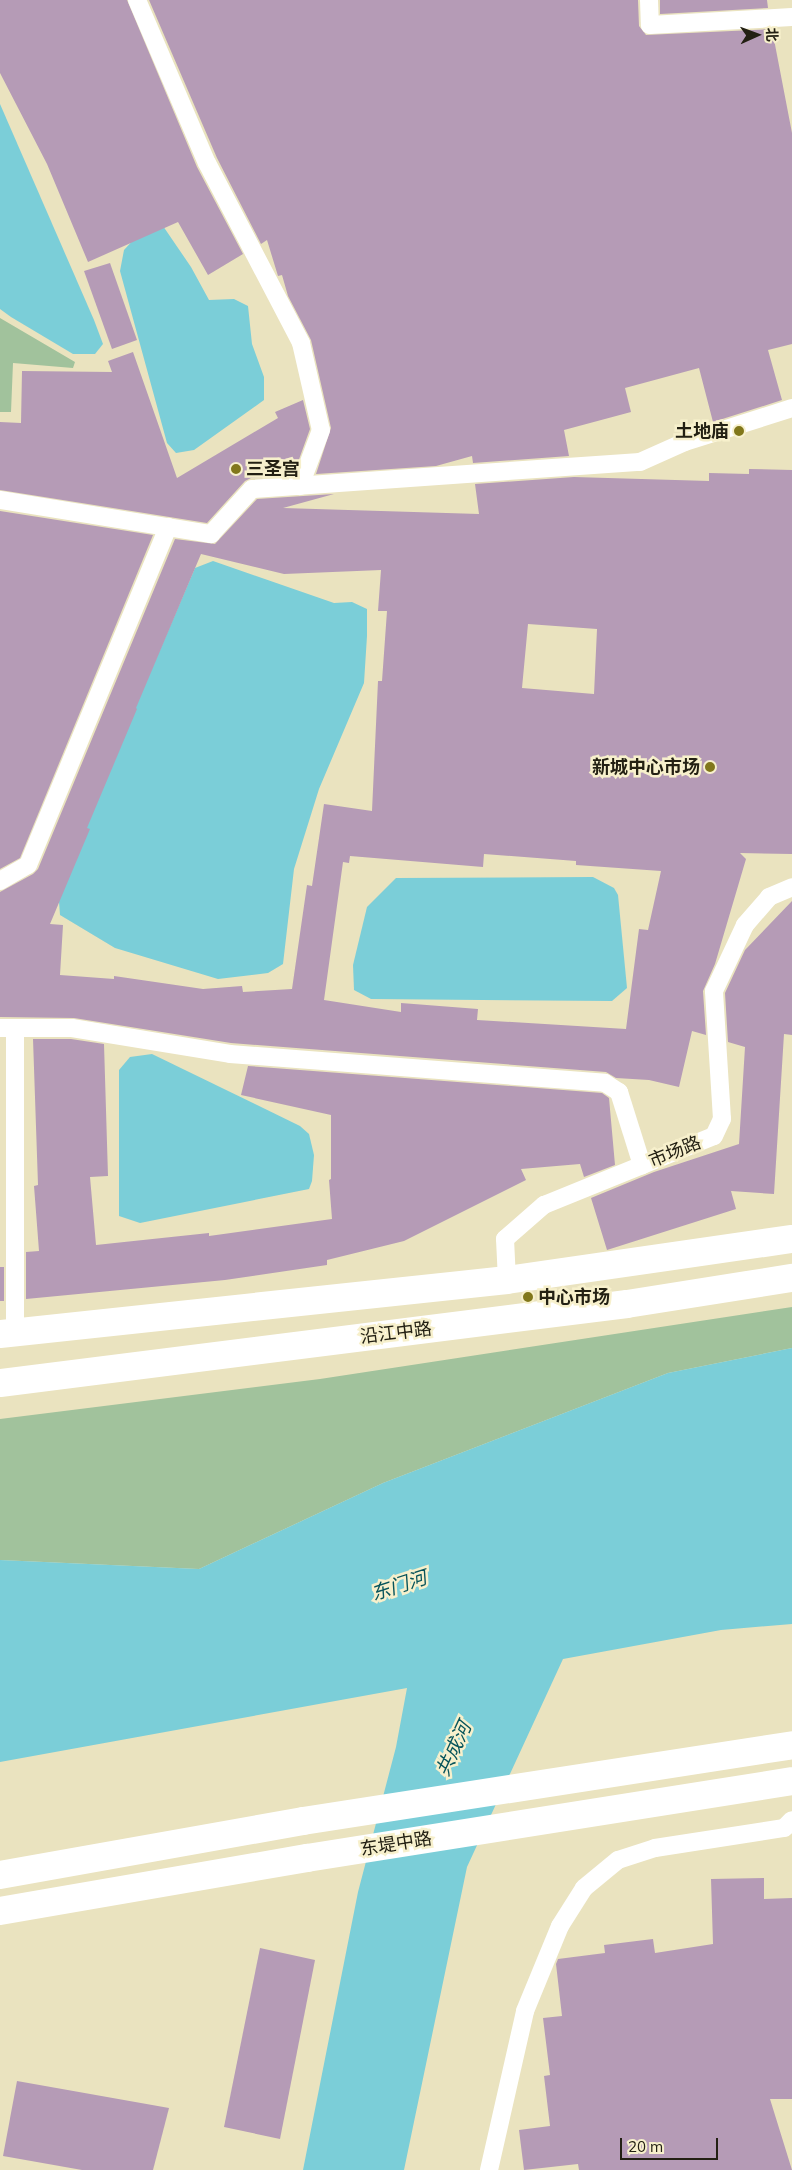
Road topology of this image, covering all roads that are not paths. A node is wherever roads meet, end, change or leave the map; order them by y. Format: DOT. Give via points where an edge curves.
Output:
graph roads {
  1 [pos="137,0"];
  2 [pos="649,0"];
  3 [pos="792,17"];
  4 [pos="792,408"];
  5 [pos="300,486"];
  6 [pos="0,500"];
  7 [pos="168,527"];
  8 [pos="0,881"];
  9 [pos="792,887"];
  10 [pos="7,1028"];
  11 [pos="642,1165"];
  12 [pos="792,1239"];
  13 [pos="792,1278"];
  14 [pos="507,1280"];
  15 [pos="7,1333"];
  16 [pos="0,1383"];
  17 [pos="792,1745"];
  18 [pos="792,1780"];
  19 [pos="792,1820"];
  20 [pos="0,1875"];
  21 [pos="0,1911"];
  22 [pos="489,2170"];
  1 -- 5 [label="lane" via="206,163 301,343 321,430"];
  2 -- 3 [label="lane" via="650,25"];
  4 -- 5 [label="lane" via="685,442 640,462"];
  5 -- 7 [label="lane" via="252,489 211,534"];
  6 -- 7 [label="lane"];
  7 -- 8 [label="lane" via="28,865"];
  9 -- 11 [label="lane, 市场路" via="769,896 745,925 714,991 722,1119 714,1136"];
  10 -- 11 [label="lane" via="72,1028 230,1054 606,1084 619,1092"];
  10 -- 15 [label="lane"];
  11 -- 14 [label="lane, 市场路" via="544,1206 504,1238"];
  12 -- 14 [label="main road"];
  13 -- 16 [label="main road, 沿江中路" via="627,1304"];
  14 -- 15 [label="main road"];
  17 -- 20 [label="main road, 东堤中路" via="304,1821"];
  18 -- 21 [label="main road, 东堤中路"];
  19 -- 22 [label="lane" via="784,1828 656,1848 618,1860 584,1888 560,1926 525,2011"];
}
